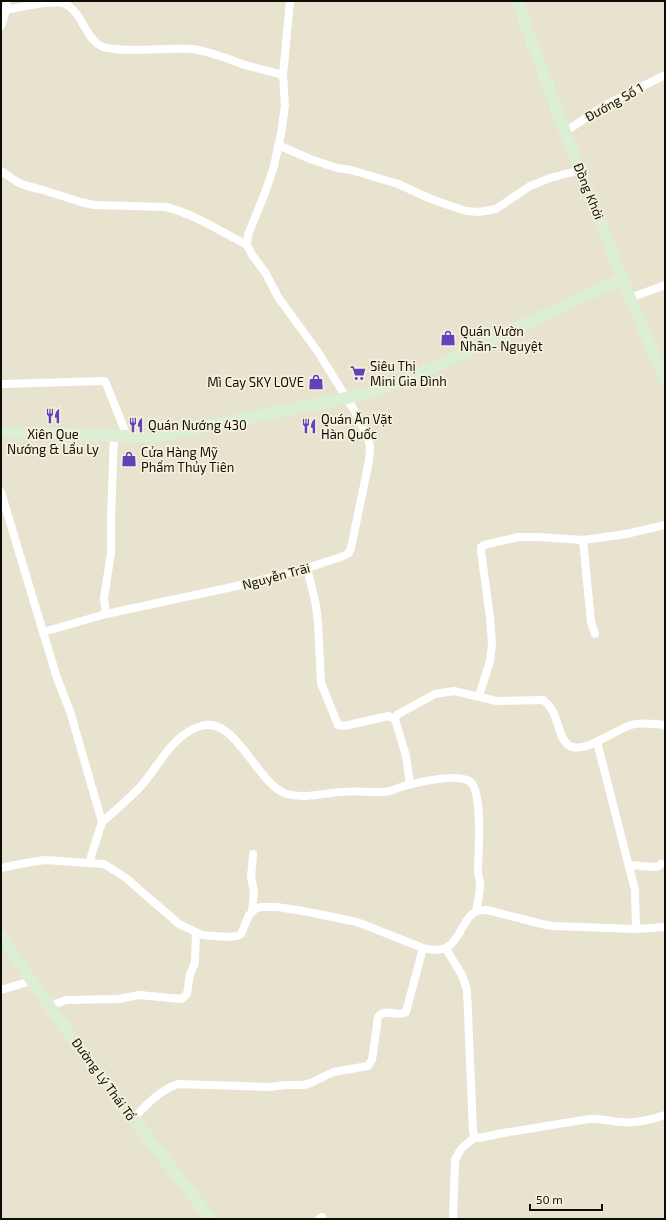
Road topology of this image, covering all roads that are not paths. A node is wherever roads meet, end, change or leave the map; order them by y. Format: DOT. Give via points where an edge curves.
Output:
graph roads {
  1 [pos="290,1"];
  2 [pos="518,1"];
  3 [pos="7,5"];
  4 [pos="1,26"];
  5 [pos="283,75"];
  6 [pos="665,75"];
  7 [pos="566,132"];
  8 [pos="278,145"];
  9 [pos="581,170"];
  10 [pos="1,171"];
  11 [pos="247,245"];
  12 [pos="623,278"];
  13 [pos="665,285"];
  14 [pos="630,298"];
  15 [pos="665,380"];
  16 [pos="1,384"];
  17 [pos="346,398"];
  18 [pos="1,432"];
  19 [pos="114,436"];
  20 [pos="126,436"];
  21 [pos="1,492"];
  22 [pos="665,525"];
  23 [pos="583,540"];
  24 [pos="306,568"];
  25 [pos="106,614"];
  26 [pos="43,632"];
  27 [pos="595,634"];
  28 [pos="479,696"];
  29 [pos="395,719"];
  30 [pos="665,725"];
  31 [pos="596,742"];
  32 [pos="410,784"];
  33 [pos="102,822"];
  34 [pos="253,854"];
  35 [pos="89,863"];
  36 [pos="660,864"];
  37 [pos="629,865"];
  38 [pos="1,868"];
  39 [pos="476,911"];
  40 [pos="252,912"];
  41 [pos="665,927"];
  42 [pos="636,929"];
  43 [pos="196,933"];
  44 [pos="1,936"];
  45 [pos="423,948"];
  46 [pos="446,949"];
  47 [pos="31,981"];
  48 [pos="1,990"];
  49 [pos="50,1006"];
  50 [pos="665,1114"];
  51 [pos="133,1119"];
  52 [pos="475,1137"];
  53 [pos="210,1219"];
  54 [pos="453,1219"];
  1 -- 5 [label="street"];
  2 -- 7 [label="street, Đồng Khởi"];
  3 -- 4 [label="street"];
  3 -- 5 [label="street" via="63,3 77,15 99,46 201,51"];
  5 -- 8 [label="street" via="285,106"];
  6 -- 7 [label="street, Đướng Số 1" via="612,101"];
  7 -- 9 [label="street, Đồng Khởi"];
  8 -- 9 [label="street" via="337,168 398,184 466,211 496,209 530,186"];
  8 -- 11 [label="street" via="274,166 248,235"];
  9 -- 12 [label="street, Đồng Khởi"];
  10 -- 11 [label="street" via="27,186 94,205 175,209"];
  11 -- 17 [label="street, Nguyễn Trãi" via="278,297 318,352"];
  12 -- 14 [label="street, Đồng Khởi"];
  12 -- 17 [label="street" via="408,380"];
  13 -- 14 [label="street"];
  14 -- 15 [label="street, Đồng Khởi"];
  16 -- 20 [label="street" via="105,381"];
  17 -- 20 [label="street" via="153,437"];
  17 -- 24 [label="street, Nguyễn Trãi" via="364,428 370,448 351,548 349,553 341,557"];
  18 -- 19 [label="street"];
  19 -- 20 [label="street"];
  19 -- 25 [label="street" via="111,554 104,598"];
  21 -- 26 [label="street"];
  22 -- 23 [label="street"];
  23 -- 27 [label="street" via="591,622"];
  23 -- 28 [label="street" via="518,537 481,547 492,645 490,661"];
  24 -- 25 [label="street, Nguyễn Trãi" via="246,584"];
  24 -- 29 [label="street" via="318,623 321,683 338,725 344,726 388,716"];
  25 -- 26 [label="street, Nguyễn Trãi"];
  26 -- 33 [label="street" via="70,711"];
  28 -- 29 [label="street" via="454,691 435,694 397,715"];
  28 -- 31 [label="street" via="497,701 543,700 553,710 567,744 572,747 583,747"];
  29 -- 32 [label="street" via="406,756"];
  30 -- 31 [label="street" via="631,725"];
  31 -- 37 [label="street"];
  32 -- 33 [label="street" via="384,792 343,792 303,796 287,794 269,780 227,732 216,726 201,726 178,740 164,754 143,784"];
  32 -- 39 [label="street" via="457,778 466,779 474,785 479,819 480,883"];
  33 -- 35 [label="street"];
  34 -- 40 [label="street"];
  35 -- 38 [label="street" via="44,860"];
  35 -- 43 [label="street" via="104,864 111,868 179,924"];
  36 -- 37 [label="street" via="655,867"];
  37 -- 42 [label="street" via="635,890"];
  39 -- 42 [label="street" via="487,910 546,925"];
  39 -- 46 [label="street"];
  40 -- 43 [label="street" via="243,932 237,936 209,936"];
  40 -- 45 [label="street" via="267,906 303,910 357,922"];
  41 -- 42 [label="street"];
  43 -- 49 [label="street" via="194,963 187,994 182,999 139,995 118,999 66,1000"];
  44 -- 47 [label="street, Đường Lý Thái Tổ"];
  45 -- 46 [label="street" via="434,951"];
  45 -- 51 [label="street" via="406,1012 385,1012 378,1017 372,1060 368,1066 333,1072 303,1085 270,1088 178,1084 154,1098"];
  46 -- 52 [label="street" via="462,975 467,990"];
  47 -- 48 [label="street"];
  47 -- 49 [label="street, Đường Lý Thái Tổ"];
  49 -- 51 [label="street, Đường Lý Thái Tổ"];
  50 -- 52 [label="street" via="631,1123 598,1118"];
  51 -- 53 [label="street, Đường Lý Thái Tổ"];
  52 -- 54 [label="street" via="461,1149 455,1160"];
}
